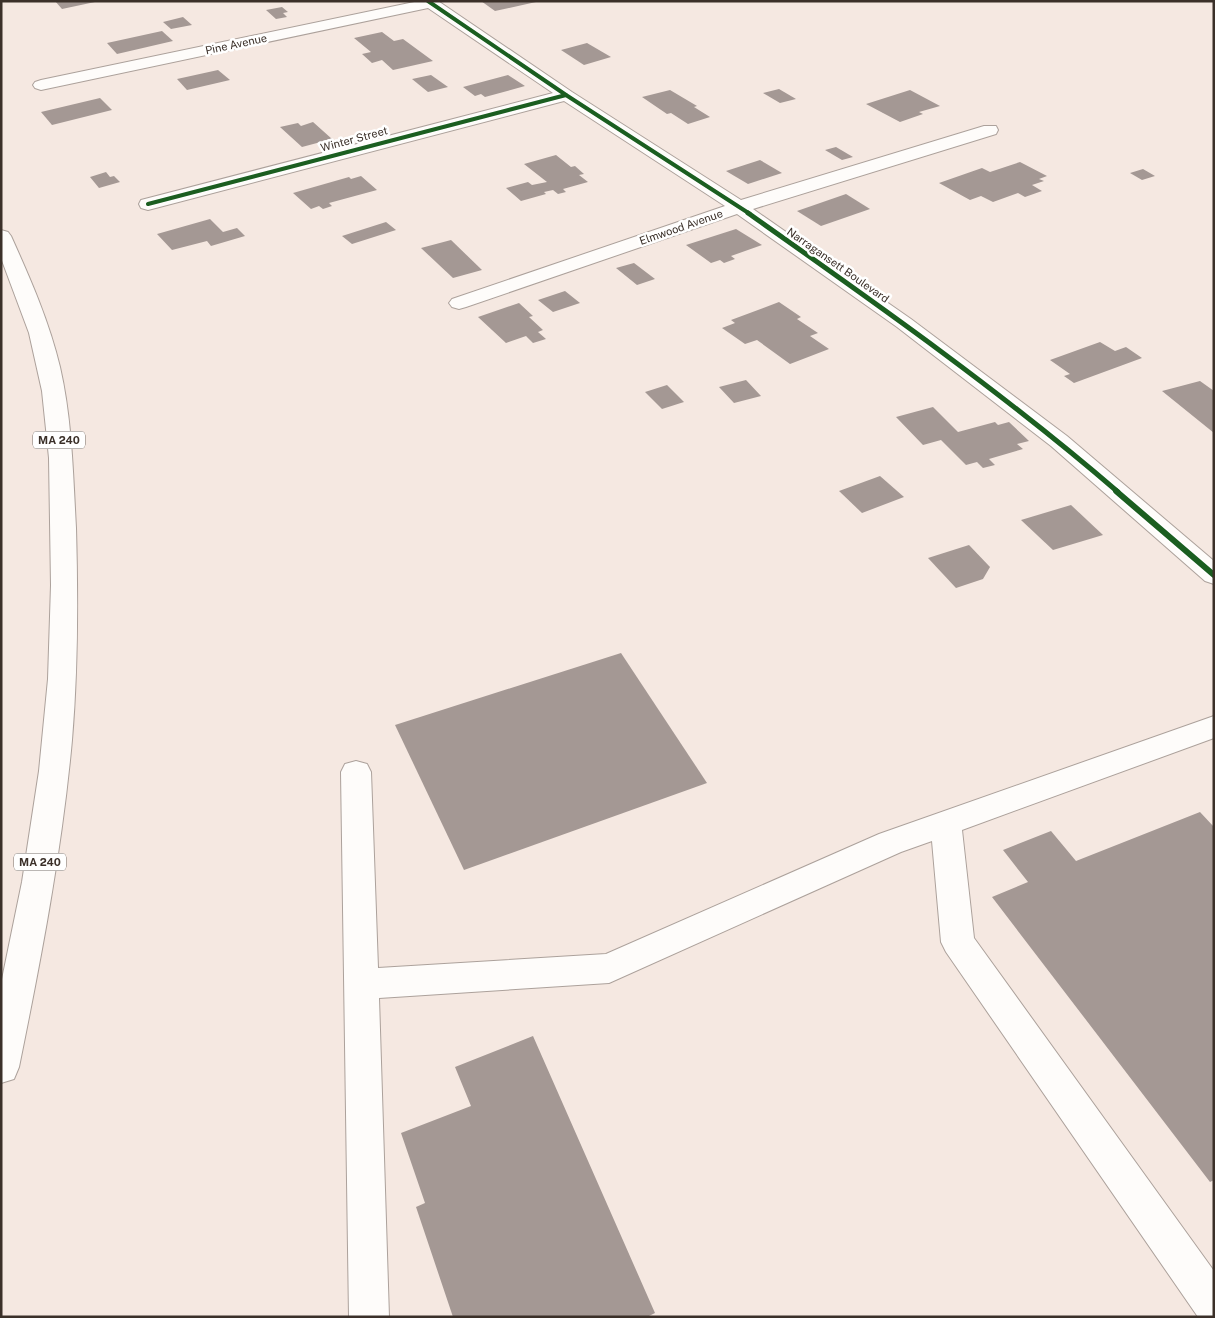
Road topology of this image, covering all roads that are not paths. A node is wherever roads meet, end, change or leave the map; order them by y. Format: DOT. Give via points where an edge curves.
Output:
graph roads {
  1 [pos="430,2"];
  2 [pos="41,85"];
  3 [pos="566,95"];
  4 [pos="990,130"];
  5 [pos="148,204"];
  6 [pos="739,207"];
  7 [pos="1,236"];
  8 [pos="459,303"];
  9 [pos="1214,575"];
  10 [pos="1214,727"];
  11 [pos="356,772"];
  12 [pos="946,823"];
  13 [pos="361,984"];
  14 [pos="1,1067"];
  15 [pos="1214,1305"];
  16 [pos="369,1317"];
  1 -- 2 [label="main road, Pine Avenue"];
  1 -- 3 [label="main road, Narragansett Boulevard"];
  3 -- 5 [label="main road, Winter Street"];
  3 -- 6 [label="main road, Narragansett Boulevard"];
  4 -- 6 [label="main road, Elmwood Avenue"];
  6 -- 8 [label="main road, Elmwood Avenue"];
  6 -- 9 [label="main road, Narragansett Boulevard" via="904,323 1059,441"];
  7 -- 14 [label="main road, MA 240" via="24,285 44,349 57,418 64,567 63,653 55,769 31,923"];
  10 -- 12 [label="main road"];
  11 -- 13 [label="main road"];
  12 -- 13 [label="main road" via="890,843 609,968"];
  12 -- 15 [label="main road" via="958,942"];
  13 -- 16 [label="main road"];
}
